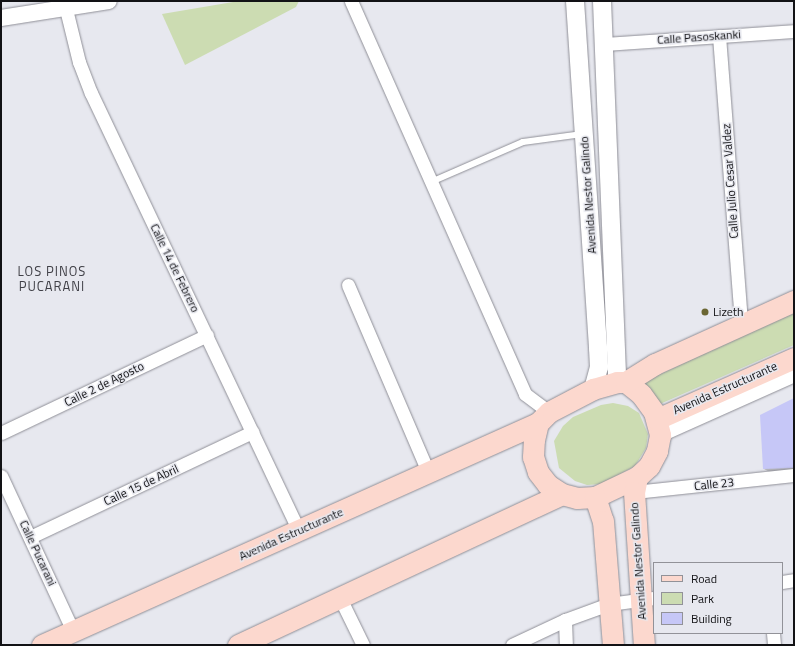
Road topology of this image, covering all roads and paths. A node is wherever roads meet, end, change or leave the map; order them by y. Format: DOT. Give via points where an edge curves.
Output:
graph roads {
  1 [pos="109,1"];
  2 [pos="351,1"];
  3 [pos="575,1"];
  4 [pos="602,1"];
  5 [pos="64,4"];
  6 [pos="1,18"];
  7 [pos="794,31"];
  8 [pos="719,36"];
  9 [pos="604,44"];
  10 [pos="584,133"];
  11 [pos="431,182"];
  12 [pos="348,285"];
  13 [pos="794,301"];
  14 [pos="741,325"];
  15 [pos="207,335"];
  16 [pos="794,358"];
  17 [pos="794,375"];
  18 [pos="621,382"];
  19 [pos="593,389"];
  20 [pos="544,418"];
  21 [pos="658,427"];
  22 [pos="252,432"];
  23 [pos="1,433"];
  24 [pos="428,472"];
  25 [pos="794,475"];
  26 [pos="1,476"];
  27 [pos="635,485"];
  28 [pos="562,494"];
  29 [pos="595,496"];
  30 [pos="299,531"];
  31 [pos="30,537"];
  32 [pos="794,580"];
  33 [pos="783,582"];
  34 [pos="340,598"];
  35 [pos="647,598"];
  36 [pos="609,604"];
  37 [pos="565,620"];
  38 [pos="73,631"];
  39 [pos="773,634"];
  40 [pos="42,645"];
  41 [pos="238,645"];
  42 [pos="363,645"];
  43 [pos="512,645"];
  44 [pos="566,645"];
  45 [pos="613,645"];
  46 [pos="644,645"];
  47 [pos="774,645"];
  1 -- 5 [label="street"];
  2 -- 11 [label="street"];
  3 -- 10 [label="main road, Avenida Nestor Galindo"];
  4 -- 9 [label="main road, Avenida Nestor Galindo"];
  5 -- 6 [label="street"];
  5 -- 15 [label="street, Calle 14 de Febrero" via="79,62 91,93"];
  7 -- 8 [label="street, Calle Pasoskanki"];
  8 -- 9 [label="street, Calle Pasoskanki"];
  8 -- 14 [label="street, Calle Julio Cesar Valdez"];
  9 -- 18 [label="main road, Avenida Nestor Galindo"];
  10 -- 11 [label="lane" via="523,142"];
  10 -- 19 [label="main road, Avenida Nestor Galindo" via="598,348 598,367"];
  11 -- 20 [label="street" via="525,394"];
  12 -- 24 [label="street"];
  13 -- 14 [label="main road"];
  14 -- 18 [label="main road"];
  15 -- 22 [label="street, Calle 14 de Febrero"];
  15 -- 23 [label="street, Calle 2 de Agosto"];
  16 -- 21 [label="main road, Avenida Estructurante"];
  17 -- 21 [label="street, Avenida Estructurante"];
  18 -- 19 [label="main road"];
  18 -- 21 [label="main road" via="641,394"];
  19 -- 20 [label="main road"];
  20 -- 24 [label="main road, Avenida Estructurante"];
  20 -- 28 [label="main road" via="533,456 538,472 548,485"];
  21 -- 27 [label="main road" via="657,451"];
  22 -- 30 [label="street, Calle 14 de Febrero"];
  22 -- 31 [label="street, Calle 15 de Abril"];
  24 -- 30 [label="main road, Avenida Estructurante"];
  25 -- 27 [label="street, Calle 23"];
  26 -- 31 [label="street, Calle Pucarani"];
  27 -- 29 [label="main road"];
  27 -- 35 [label="main road, Avenida Nestor Galindo"];
  28 -- 29 [label="main road" via="577,498"];
  28 -- 34 [label="main road"];
  29 -- 36 [label="main road" via="603,521"];
  30 -- 38 [label="main road, Avenida Estructurante"];
  31 -- 38 [label="street, Calle Pucarani"];
  32 -- 33 [label="street"];
  34 -- 41 [label="main road"];
  34 -- 42 [label="street"];
  35 -- 36 [label="street"];
  35 -- 46 [label="main road, Avenida Nestor Galindo"];
  36 -- 37 [label="street"];
  36 -- 45 [label="main road"];
  37 -- 43 [label="street"];
  37 -- 44 [label="street"];
  38 -- 40 [label="main road, Avenida Estructurante"];
  39 -- 47 [label="street"];
}
